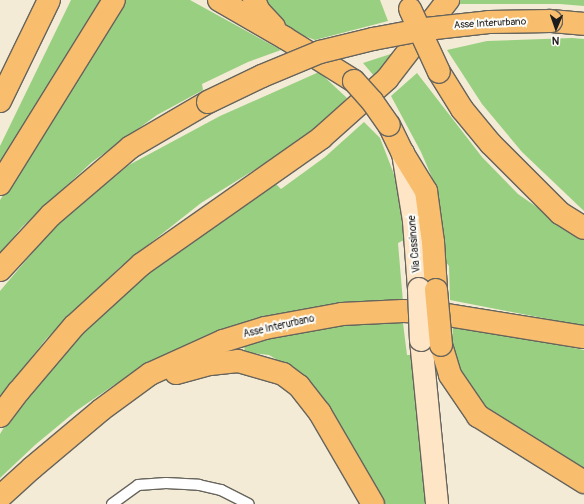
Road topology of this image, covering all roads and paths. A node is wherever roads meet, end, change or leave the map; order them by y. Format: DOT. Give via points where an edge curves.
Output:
graph roads {
  1 [pos="49,0"];
  2 [pos="114,0"];
  3 [pos="219,0"];
  4 [pos="254,0"];
  5 [pos="448,0"];
  6 [pos="408,5"];
  7 [pos="584,24"];
  8 [pos="285,38"];
  9 [pos="0,102"];
  10 [pos="0,184"];
  11 [pos="584,228"];
  12 [pos="0,270"];
  13 [pos="584,337"];
  14 [pos="431,342"];
  15 [pos="101,410"];
  16 [pos="0,416"];
  17 [pos="584,482"];
  18 [pos="0,498"];
  19 [pos="112,504"];
  20 [pos="249,504"];
  21 [pos="373,504"];
  22 [pos="437,504"];
  1 -- 9 [label="main road"];
  2 -- 10 [label="main road"];
  3 -- 8 [label="main road"];
  4 -- 8 [label="main road" via="259,11"];
  5 -- 16 [label="main road" via="387,78 322,138 142,264 74,326"];
  6 -- 11 [label="main road, bridge" via="439,72 462,109 491,144 560,213"];
  7 -- 12 [label="main road, Asse Interurbano, bridge" via="552,21 489,22 426,29 320,52 262,76 208,102 132,147 51,215"];
  8 -- 14 [label="main road, bridge" via="354,81 389,125 426,191 433,242 427,290"];
  13 -- 15 [label="main road, Asse Interurbano" via="429,312 381,311 312,319 264,328 188,356 150,374"];
  14 -- 17 [label="main road" via="478,416"];
  14 -- 22 [label="main road"];
  15 -- 18 [label="main road, Asse Interurbano"];
  15 -- 21 [label="main road" via="178,372 210,364 238,361 284,374 299,386 320,413"];
  19 -- 20 [label="lane" via="138,485 166,483 198,485 221,490"];
}
